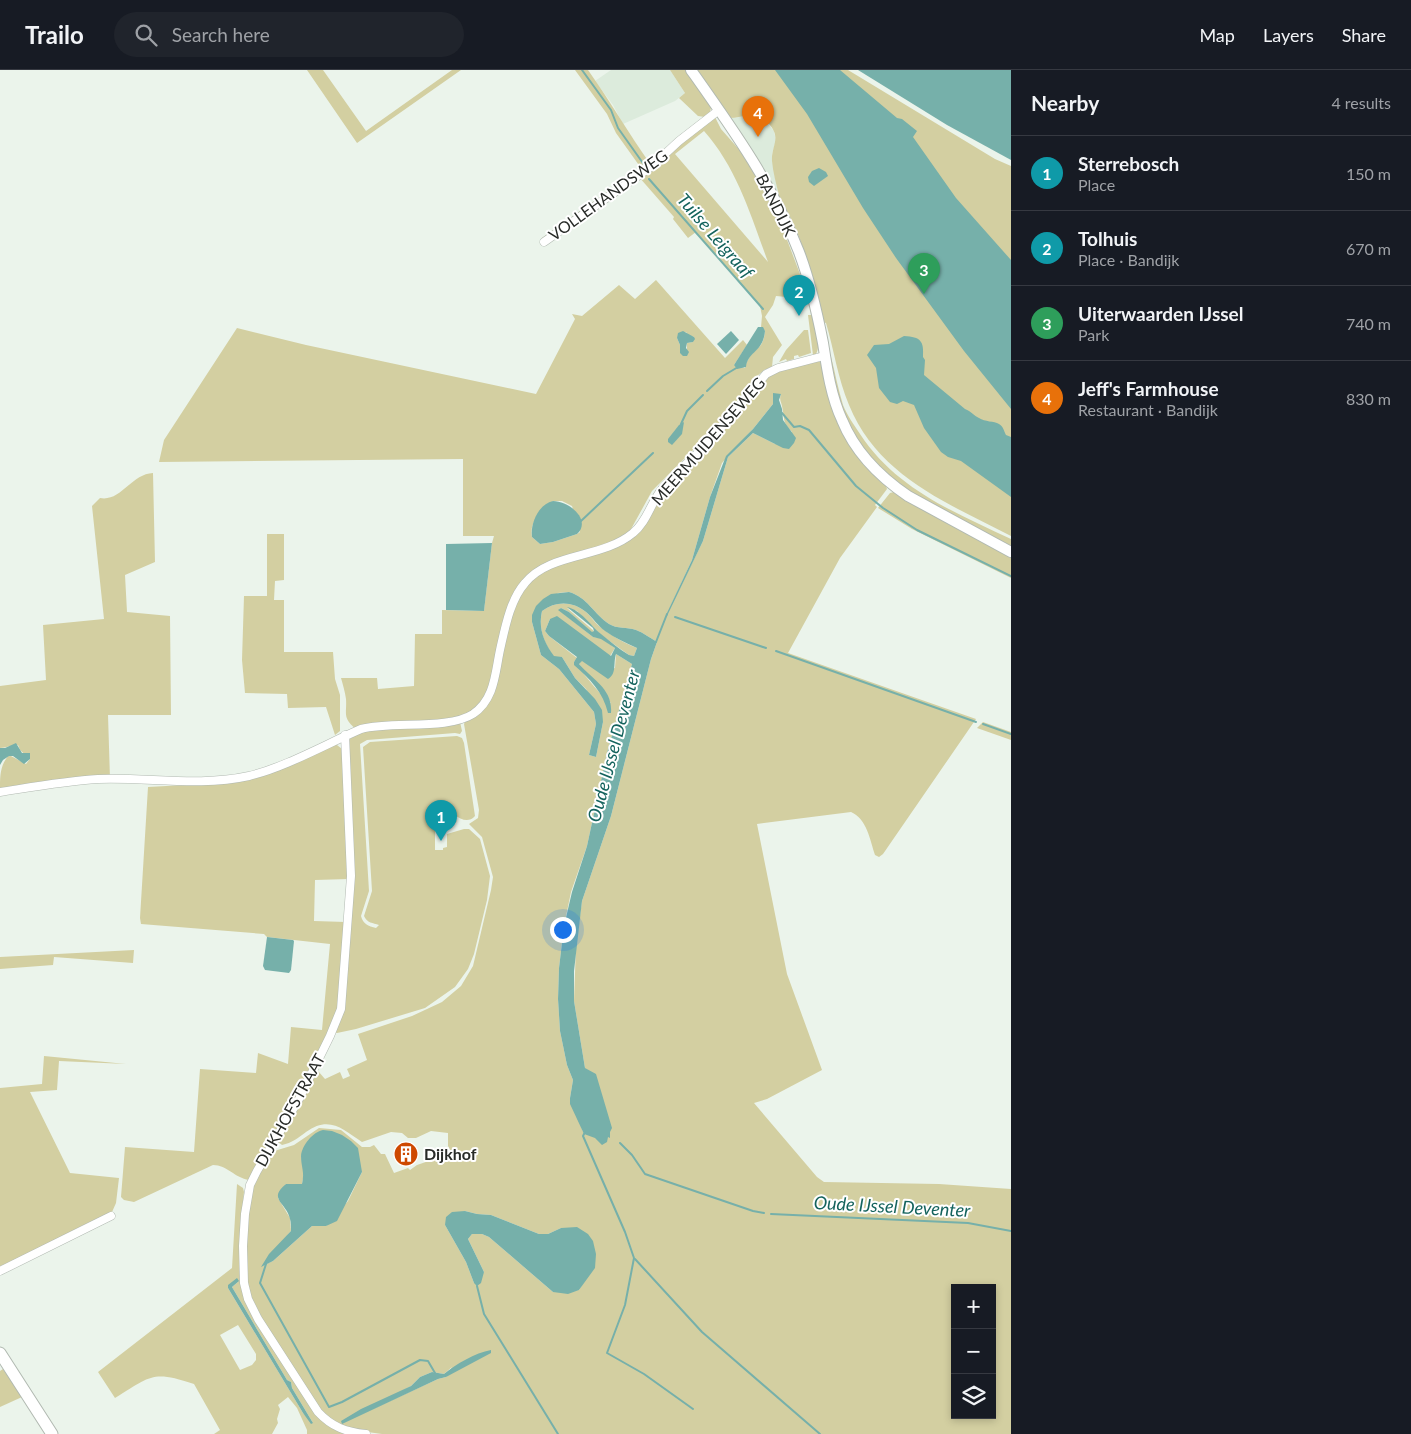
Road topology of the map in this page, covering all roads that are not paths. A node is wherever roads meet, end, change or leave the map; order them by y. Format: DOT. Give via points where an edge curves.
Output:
graph roads {
  1 [pos="691,70"];
  2 [pos="719,110"];
  3 [pos="544,242"];
  4 [pos="824,356"];
  5 [pos="1011,552"];
  6 [pos="345,736"];
  7 [pos="0,792"];
  8 [pos="111,1216"];
  9 [pos="0,1271"];
  10 [pos="0,1353"];
  11 [pos="52,1434"];
  12 [pos="366,1434"];
  1 -- 2 [label="street, BANDIJK"];
  2 -- 3 [label="street, VOLLEHANDSWEG" via="652,166"];
  2 -- 4 [label="street, BANDIJK" via="755,163 790,230 809,281"];
  4 -- 5 [label="street, BANDIJK" via="842,421 858,449 878,472 908,496"];
  4 -- 6 [label="street, MEERMUIDENSEWEG" via="766,374 705,446 663,488 632,534 597,552 547,566 523,584 509,614 490,694 474,713 451,722 374,726"];
  6 -- 7 [label="street, MEERMUIDENSEWEG" via="270,770 248,776 207,782 98,779"];
  6 -- 12 [label="street, DIJKHOFSTRAAT" via="351,876 341,1009 299,1099 250,1185 243,1246 244,1283 258,1319 318,1412 339,1429"];
  8 -- 9 [label="street"];
  10 -- 11 [label="main road"];
}
